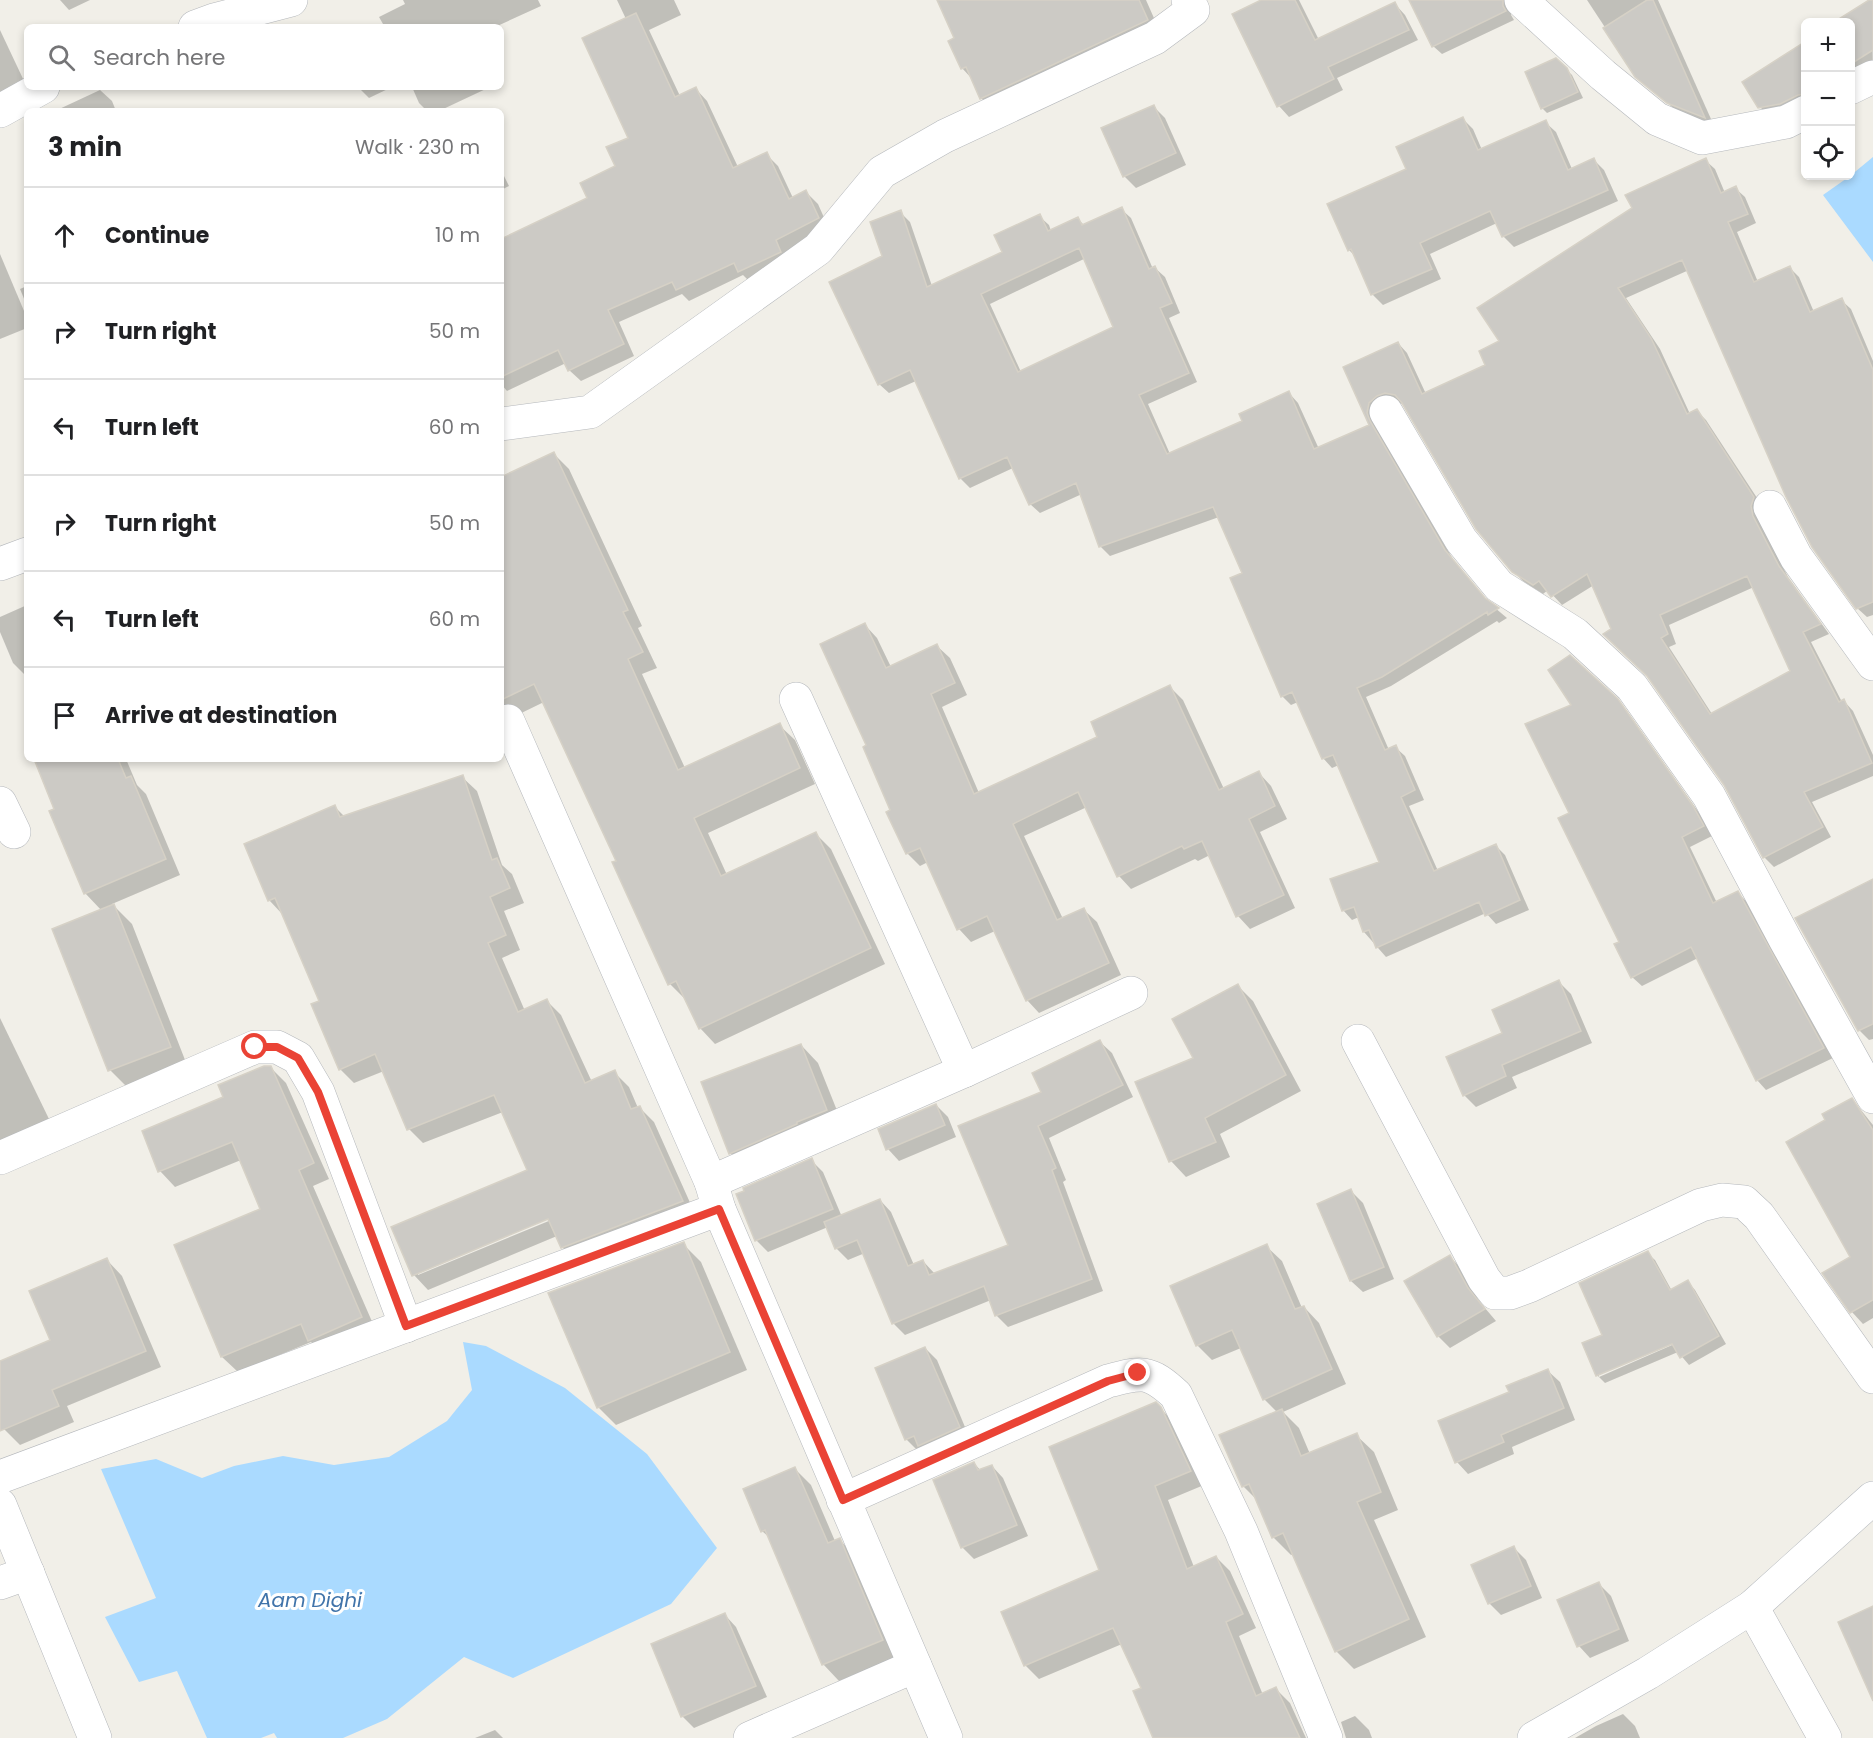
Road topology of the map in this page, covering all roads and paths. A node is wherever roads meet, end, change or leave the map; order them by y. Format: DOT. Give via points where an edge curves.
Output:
graph roads {
  1 [pos="291,0"];
  2 [pos="1521,0"];
  3 [pos="1198,3"];
  4 [pos="203,24"];
  5 [pos="1873,76"];
  6 [pos="1855,86"];
  7 [pos="38,90"];
  8 [pos="0,111"];
  9 [pos="1801,114"];
  10 [pos="1386,412"];
  11 [pos="504,424"];
  12 [pos="1770,507"];
  13 [pos="24,555"];
  14 [pos="0,564"];
  15 [pos="1873,664"];
  16 [pos="796,699"];
  17 [pos="508,721"];
  18 [pos="0,802"];
  19 [pos="14,832"];
  20 [pos="1131,993"];
  21 [pos="1358,1041"];
  22 [pos="964,1071"];
  23 [pos="1873,1097"];
  24 [pos="0,1158"];
  25 [pos="715,1196"];
  26 [pos="406,1326"];
  27 [pos="1873,1377"];
  28 [pos="0,1477"];
  29 [pos="1873,1498"];
  30 [pos="843,1500"];
  31 [pos="0,1506"];
  32 [pos="14,1578"];
  33 [pos="1752,1607"];
  34 [pos="915,1666"];
  35 [pos="95,1738"];
  36 [pos="750,1738"];
  37 [pos="946,1738"];
  38 [pos="1326,1738"];
  39 [pos="1534,1738"];
  40 [pos="1825,1738"];
  1 -- 4 [label="street"];
  2 -- 9 [label="street" via="1657,119 1702,138 1786,122"];
  3 -- 11 [label="street" via="1155,38 945,136 882,172 818,249 590,412"];
  5 -- 6 [label="street"];
  7 -- 8 [label="street"];
  10 -- 23 [label="street" via="1461,540 1499,586 1575,634 1632,687 1645,705 1709,796"];
  12 -- 15 [label="street" via="1796,557"];
  13 -- 14 [label="street"];
  16 -- 22 [label="street"];
  17 -- 25 [label="street"];
  18 -- 19 [label="street"];
  20 -- 22 [label="street"];
  21 -- 27 [label="street" via="1495,1293 1510,1293 1529,1286 1701,1204 1722,1200 1744,1202 1759,1216"];
  22 -- 25 [label="street"];
  24 -- 26 [label="street" via="255,1047 277,1047 298,1058 318,1092"];
  25 -- 26 [label="street"];
  25 -- 30 [label="street"];
  26 -- 28 [label="street"];
  29 -- 33 [label="street"];
  30 -- 34 [label="street"];
  30 -- 38 [label="street" via="1108,1381 1138,1373 1161,1380 1176,1395 1241,1531"];
  31 -- 32 [label="street"];
  32 -- 35 [label="street"];
  33 -- 39 [label="street" via="1648,1673"];
  33 -- 40 [label="street"];
  34 -- 36 [label="street"];
  34 -- 37 [label="street"];
}
